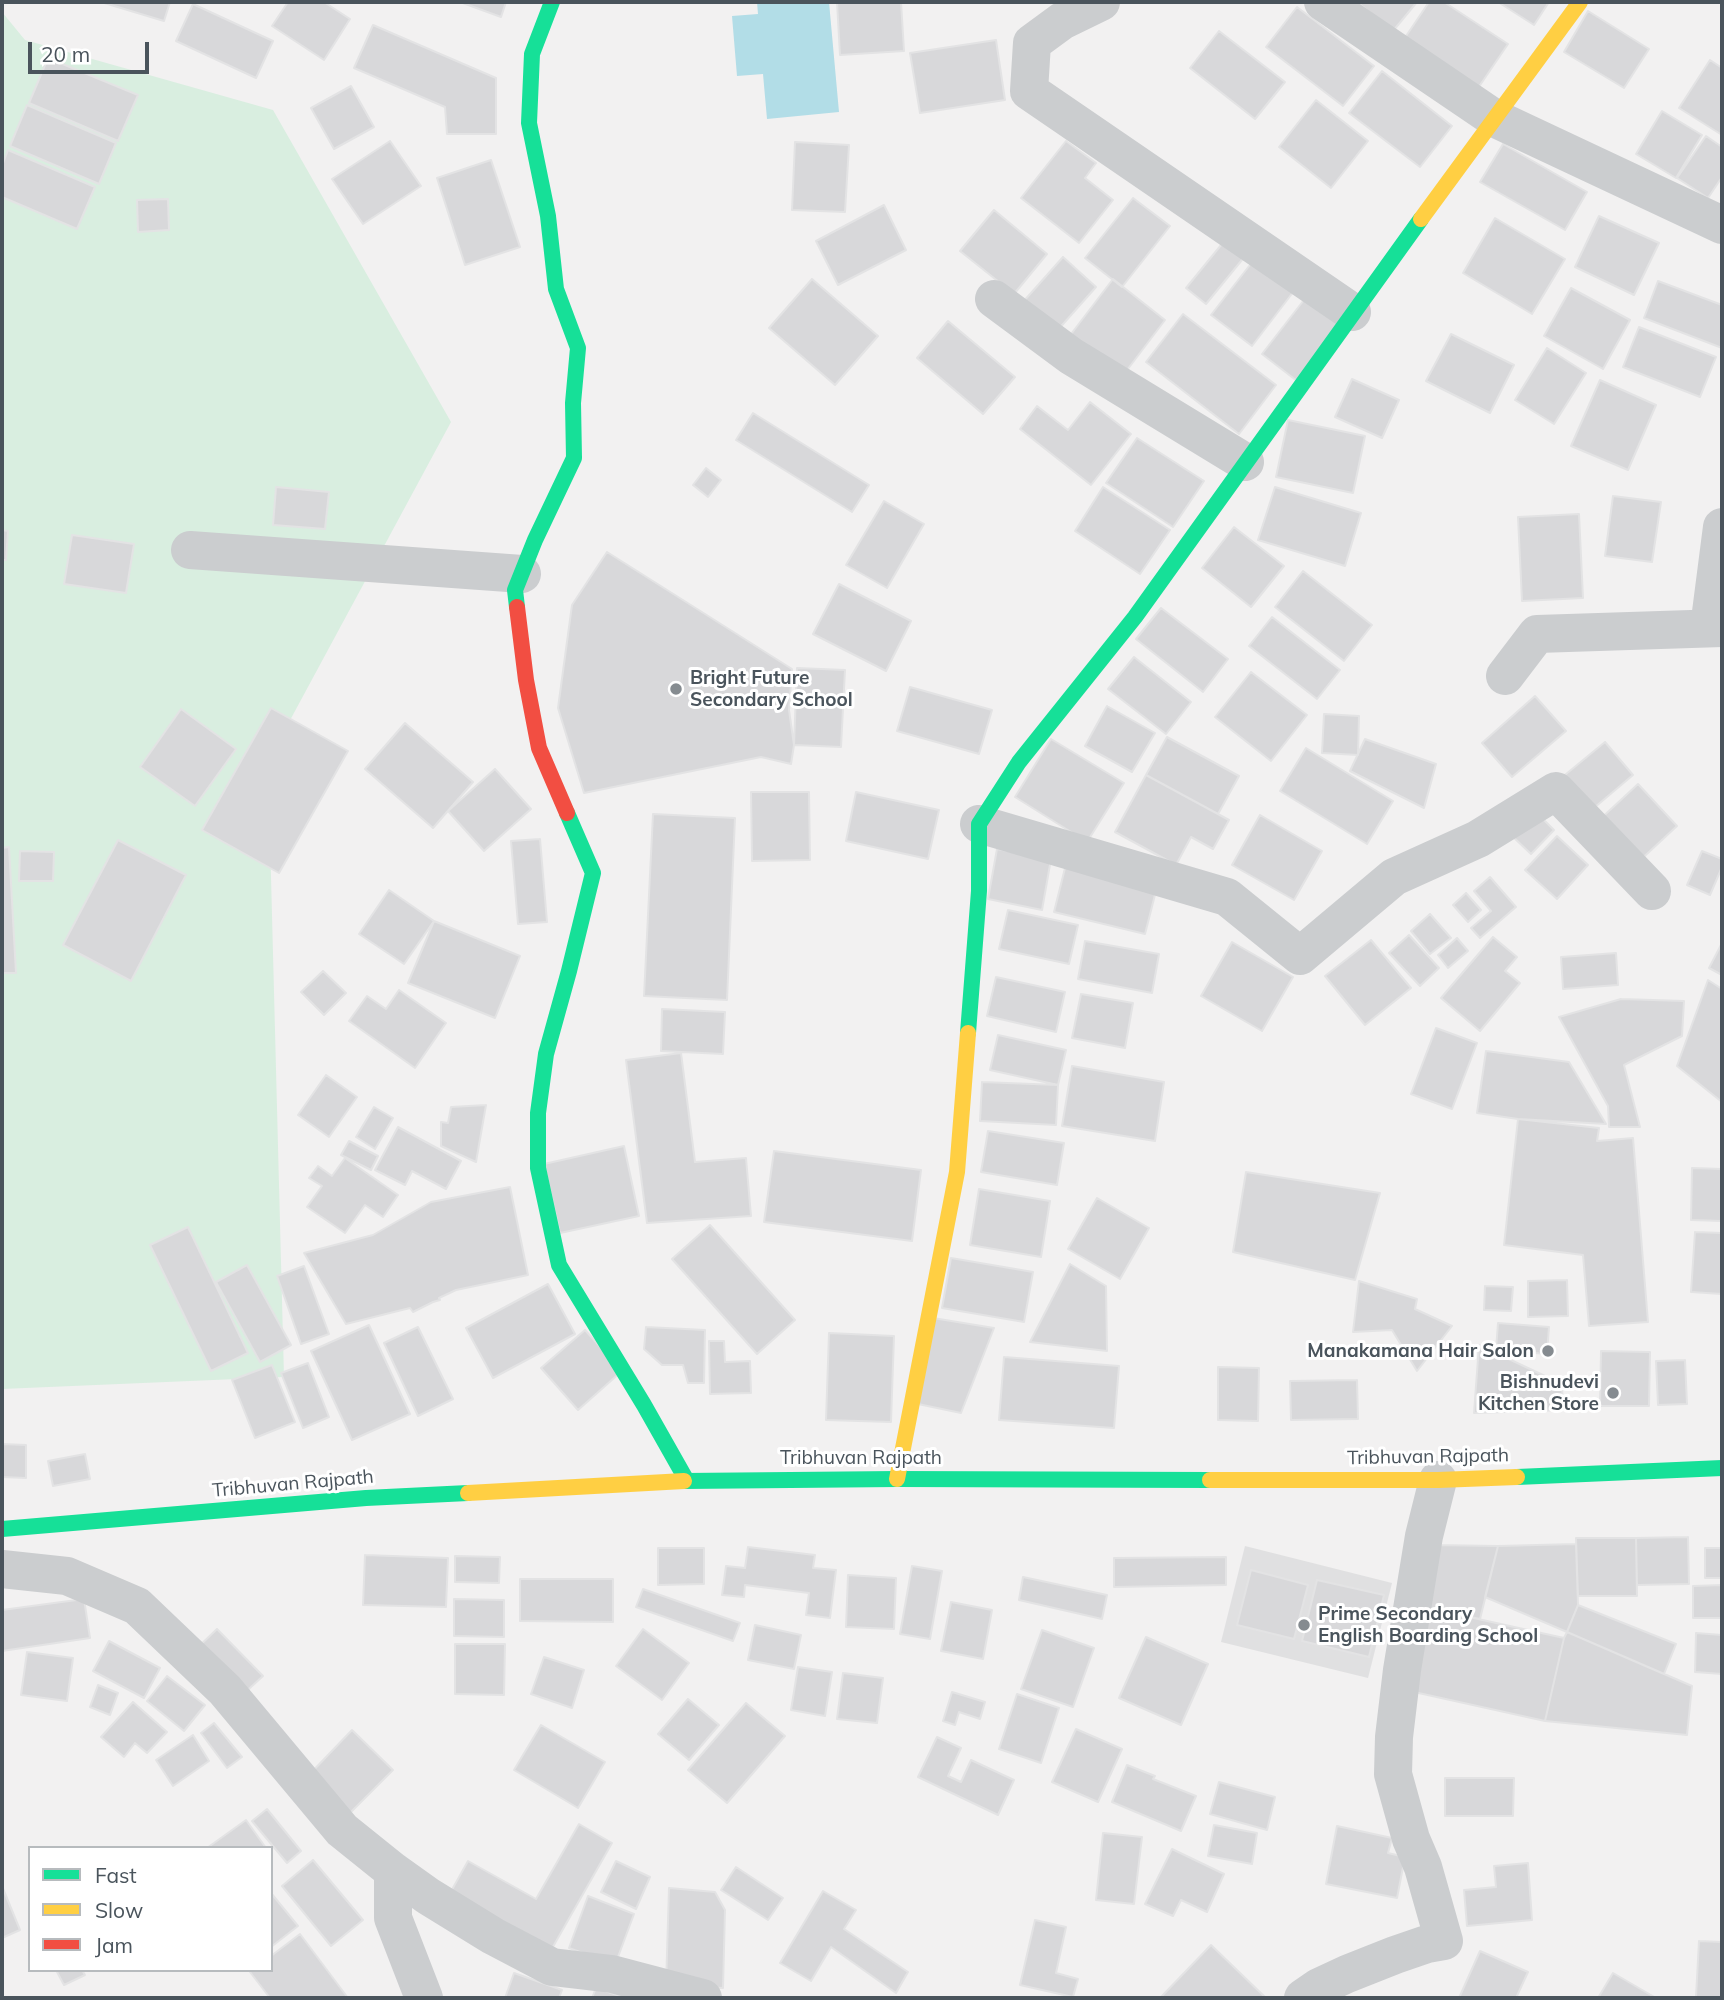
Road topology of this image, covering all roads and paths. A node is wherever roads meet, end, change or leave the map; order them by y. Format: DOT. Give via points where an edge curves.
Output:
graph roads {
  1 [pos="552,2"];
  2 [pos="1101,2"];
  3 [pos="1323,2"];
  4 [pos="1580,2"];
  5 [pos="1060,11"];
  6 [pos="1494,118"];
  7 [pos="1722,225"];
  8 [pos="994,299"];
  9 [pos="1352,312"];
  10 [pos="1245,462"];
  11 [pos="1722,527"];
  12 [pos="190,550"];
  13 [pos="522,574"];
  14 [pos="1716,628"];
  15 [pos="1506,676"];
  16 [pos="979,824"];
  17 [pos="1652,891"];
  18 [pos="1722,1468"];
  19 [pos="897,1479"];
  20 [pos="1438,1480"];
  21 [pos="687,1481"];
  22 [pos="2,1529"];
  23 [pos="2,1569"];
  24 [pos="393,1871"];
  25 [pos="424,1998"];
  26 [pos="703,1998"];
  27 [pos="1303,1998"];
  1 -- 13 [label="main road" via="532,54 529,122 548,216 556,289 578,348 574,458"];
  2 -- 5 [label="street"];
  3 -- 6 [label="street"];
  4 -- 6 [label="main road"];
  5 -- 9 [label="street" via="1032,43 1029,91"];
  6 -- 7 [label="street"];
  6 -- 9 [label="main road"];
  8 -- 10 [label="street" via="1070,356"];
  9 -- 10 [label="main road"];
  10 -- 16 [label="main road" via="1135,617 1019,762"];
  11 -- 14 [label="street"];
  12 -- 13 [label="street"];
  13 -- 21 [label="main road" via="515,590 539,748 593,873 546,1054 538,1113 538,1168 559,1265"];
  14 -- 15 [label="street" via="1536,634"];
  16 -- 17 [label="street" via="1227,897 1300,956 1394,877 1478,839 1556,791"];
  16 -- 19 [label="main road" via="979,891 957,1172"];
  18 -- 20 [label="main road, Tribhuvan Rajpath"];
  19 -- 20 [label="main road, Tribhuvan Rajpath"];
  19 -- 21 [label="main road, Tribhuvan Rajpath"];
  20 -- 27 [label="street" via="1404,1656 1393,1774 1444,1941 1383,1959"];
  21 -- 22 [label="main road, Tribhuvan Rajpath" via="366,1498"];
  23 -- 24 [label="street" via="67,1576 137,1606 225,1690 342,1830"];
  24 -- 25 [label="street" via="393,1918"];
  24 -- 26 [label="street" via="493,1936 552,1967 612,1974"];
}
